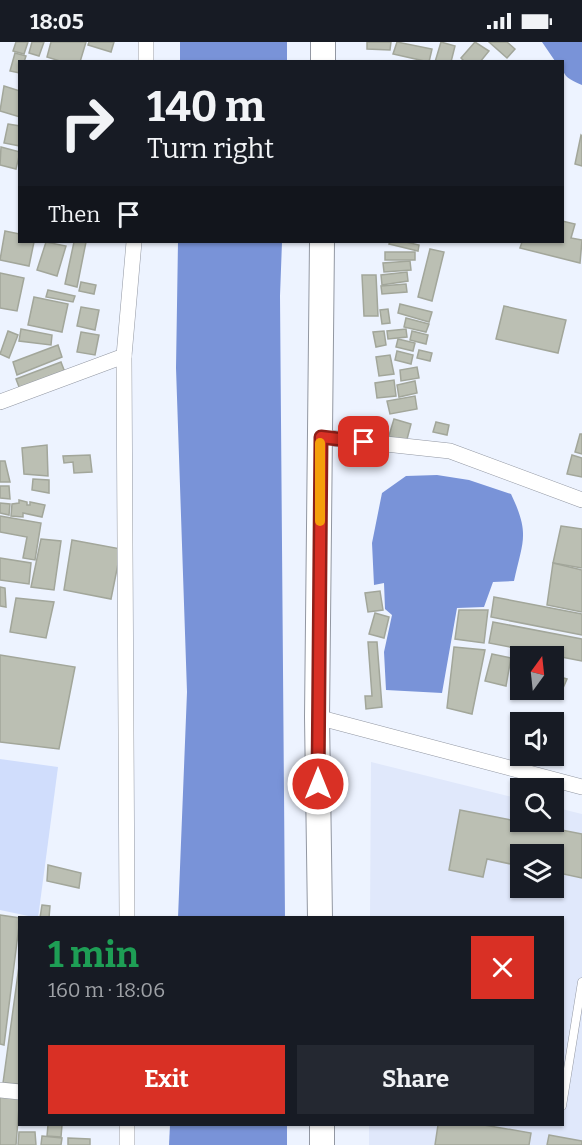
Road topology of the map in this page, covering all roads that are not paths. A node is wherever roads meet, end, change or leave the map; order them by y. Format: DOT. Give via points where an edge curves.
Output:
graph roads {
  1 [pos="146,42"];
  2 [pos="323,42"];
  3 [pos="147,60"];
  4 [pos="323,60"];
  5 [pos="134,243"];
  6 [pos="322,243"];
  7 [pos="124,356"];
  8 [pos="0,402"];
  9 [pos="321,437"];
  10 [pos="582,500"];
  11 [pos="317,717"];
  12 [pos="582,787"];
  13 [pos="127,916"];
  14 [pos="320,916"];
  15 [pos="582,982"];
  16 [pos="0,1090"];
  17 [pos="18,1092"];
  18 [pos="564,1094"];
  19 [pos="127,1126"];
  20 [pos="322,1126"];
  21 [pos="127,1145"];
  22 [pos="322,1145"];
  1 -- 3 [label="street"];
  2 -- 4 [label="main road"];
  5 -- 7 [label="street"];
  6 -- 9 [label="main road"];
  7 -- 8 [label="street"];
  7 -- 13 [label="street"];
  9 -- 10 [label="street" via="450,451"];
  9 -- 11 [label="main road"];
  11 -- 12 [label="street"];
  11 -- 14 [label="main road"];
  15 -- 18 [label="lane"];
  16 -- 17 [label="street"];
  19 -- 21 [label="street"];
  20 -- 22 [label="main road"];
}
